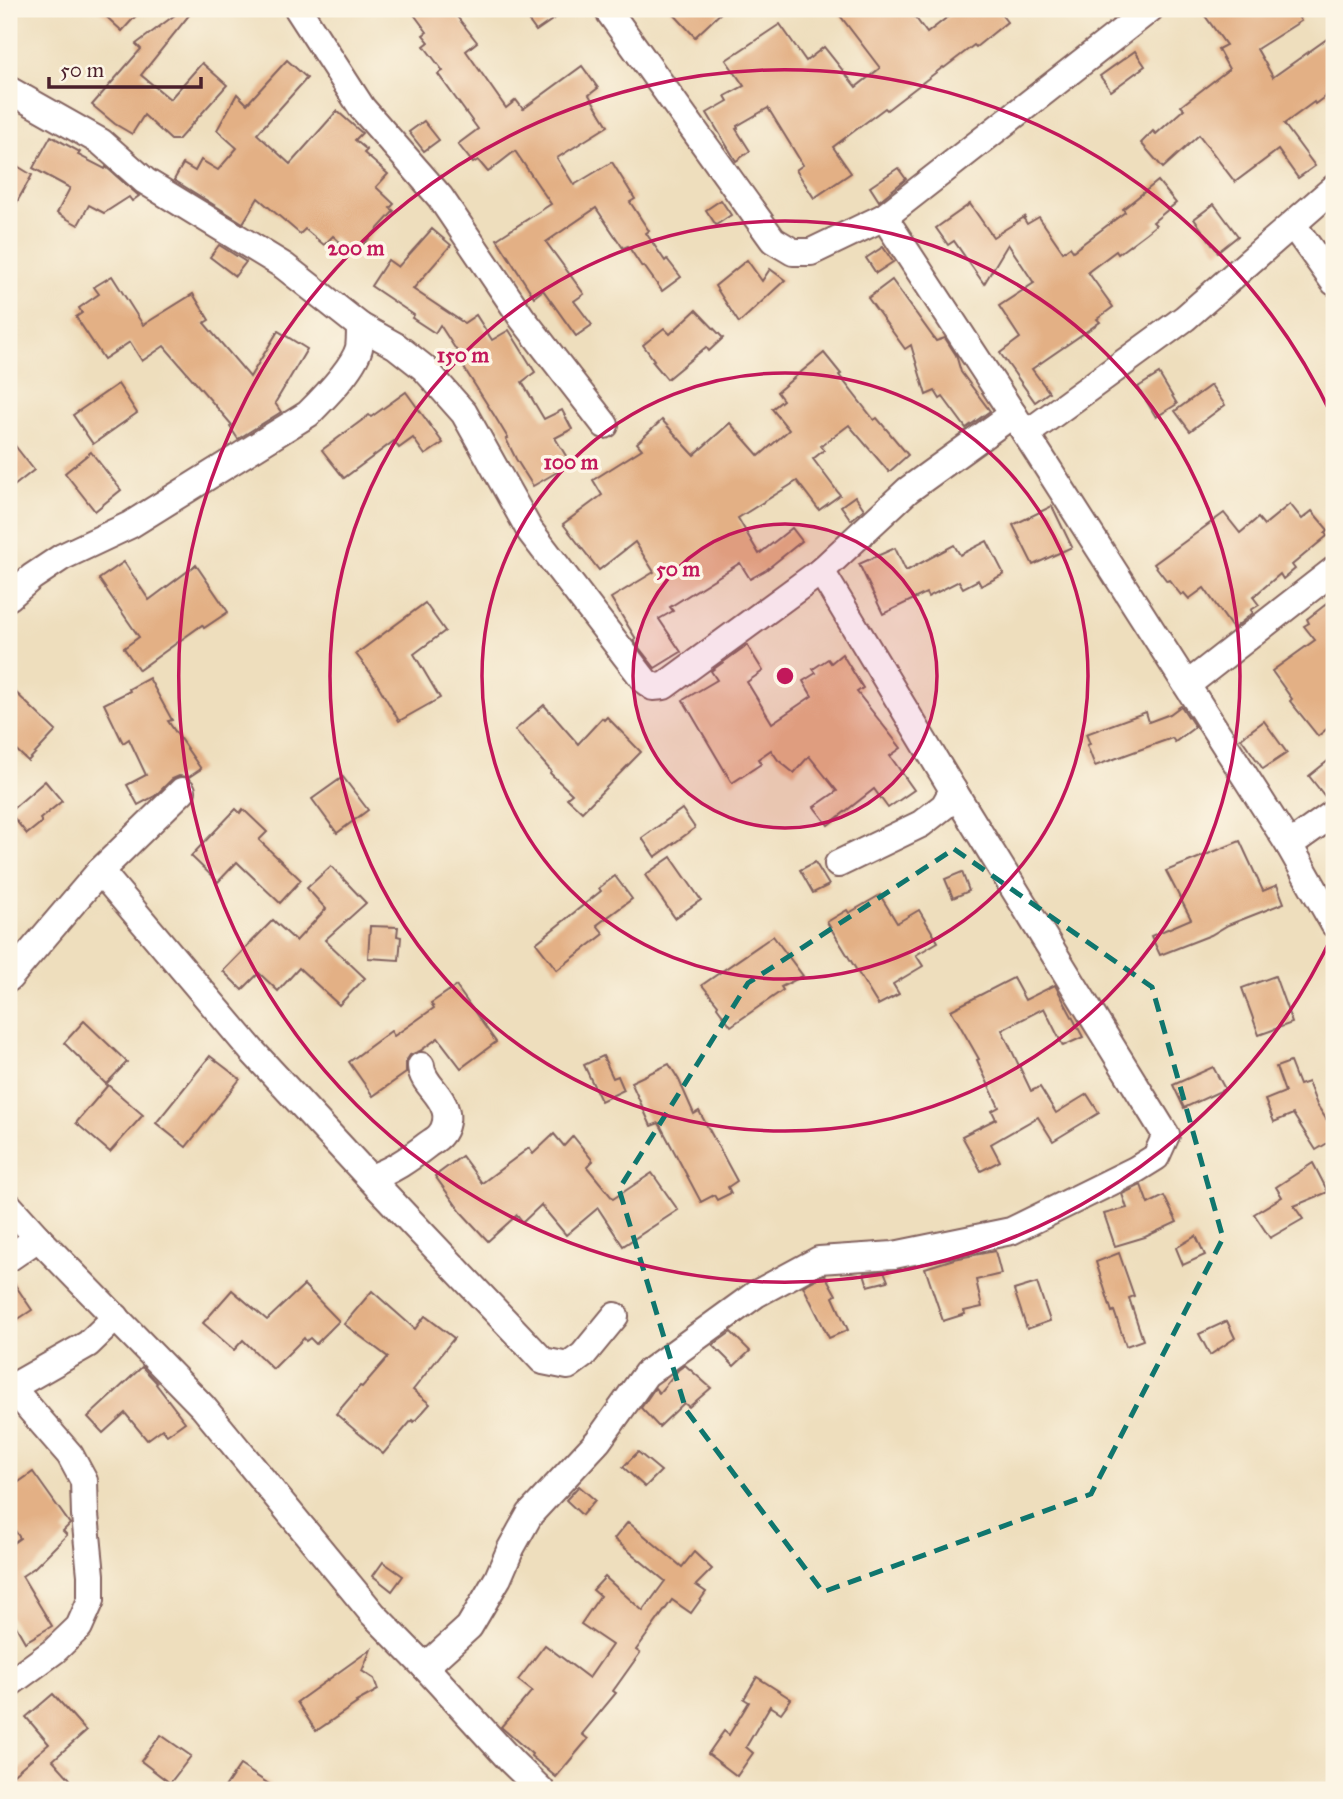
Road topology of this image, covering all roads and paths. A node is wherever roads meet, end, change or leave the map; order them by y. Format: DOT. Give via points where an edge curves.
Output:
graph roads {
  1 [pos="298,9"];
  2 [pos="607,9"];
  3 [pos="1150,9"];
  4 [pos="9,90"];
  5 [pos="1334,188"];
  6 [pos="884,217"];
  7 [pos="1293,225"];
  8 [pos="1334,282"];
  9 [pos="360,326"];
  10 [pos="1019,424"];
  11 [pos="605,425"];
  12 [pos="821,570"];
  13 [pos="1334,570"];
  14 [pos="9,597"];
  15 [pos="1186,685"];
  16 [pos="953,790"];
  17 [pos="182,791"];
  18 [pos="1334,813"];
  19 [pos="1289,845"];
  20 [pos="838,864"];
  21 [pos="100,871"];
  22 [pos="1334,924"];
  23 [pos="9,978"];
  24 [pos="421,1066"];
  25 [pos="370,1178"];
  26 [pos="9,1206"];
  27 [pos="38,1238"];
  28 [pos="9,1258"];
  29 [pos="615,1316"];
  30 [pos="116,1317"];
  31 [pos="10,1388"];
  32 [pos="425,1667"];
  33 [pos="9,1684"];
  34 [pos="541,1790"];
  1 -- 11 [label="street" via="362,108 440,197 522,318"];
  2 -- 6 [label="street" via="773,240 793,252 811,252"];
  3 -- 6 [label="street"];
  4 -- 9 [label="street" via="101,142 145,181 284,266"];
  5 -- 7 [label="street"];
  6 -- 10 [label="street"];
  7 -- 8 [label="street"];
  7 -- 10 [label="street" via="1185,318"];
  9 -- 12 [label="street" via="424,368 464,413 530,531 653,687 664,686"];
  9 -- 14 [label="street" via="352,362 309,414 130,525 62,557"];
  10 -- 12 [label="street" via="908,490"];
  10 -- 15 [label="street"];
  12 -- 16 [label="street"];
  13 -- 15 [label="street"];
  15 -- 19 [label="street"];
  16 -- 20 [label="street" via="944,806 921,824"];
  16 -- 32 [label="street" via="1166,1135 1156,1157 1011,1231 894,1255 819,1261 756,1294 646,1374 598,1441 530,1514 469,1627"];
  17 -- 21 [label="street"];
  18 -- 19 [label="street"];
  19 -- 22 [label="street"];
  21 -- 23 [label="street"];
  21 -- 25 [label="street" via="253,1052"];
  24 -- 25 [label="street" via="422,1076 445,1108 447,1122 440,1135 410,1158"];
  25 -- 29 [label="street" via="542,1362 568,1366"];
  26 -- 27 [label="street"];
  27 -- 28 [label="street"];
  27 -- 30 [label="street"];
  30 -- 31 [label="street" via="88,1344"];
  30 -- 32 [label="street" via="203,1407 373,1614"];
  31 -- 33 [label="street" via="70,1454 84,1481 91,1600 79,1627"];
  32 -- 34 [label="street"];
}
